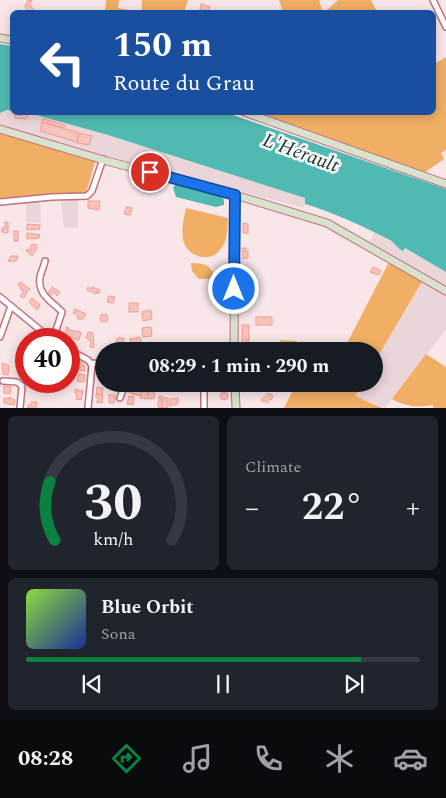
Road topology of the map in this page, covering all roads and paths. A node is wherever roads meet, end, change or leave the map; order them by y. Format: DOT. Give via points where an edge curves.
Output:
graph roads {
  1 [pos="433,0"];
  2 [pos="446,27"];
  3 [pos="252,115"];
  4 [pos="0,128"];
  5 [pos="102,159"];
  6 [pos="446,184"];
  7 [pos="235,195"];
  8 [pos="0,202"];
  9 [pos="45,261"];
  10 [pos="446,291"];
  11 [pos="0,297"];
  12 [pos="11,306"];
  13 [pos="38,328"];
  14 [pos="56,328"];
  15 [pos="0,337"];
  16 [pos="234,342"];
  17 [pos="80,355"];
  18 [pos="91,364"];
  19 [pos="95,364"];
  20 [pos="3,381"];
  21 [pos="122,392"];
  22 [pos="204,392"];
  23 [pos="235,392"];
  24 [pos="120,398"];
  25 [pos="20,408"];
  26 [pos="88,408"];
  27 [pos="204,408"];
  28 [pos="236,408"];
  1 -- 2 [label="street"];
  3 -- 6 [label="street"];
  4 -- 5 [label="street"];
  5 -- 7 [label="street"];
  5 -- 8 [label="street" via="92,191 87,196"];
  7 -- 10 [label="street" via="327,223"];
  7 -- 16 [label="street"];
  9 -- 14 [label="street" via="40,278 41,291 62,312"];
  11 -- 12 [label="street"];
  12 -- 13 [label="street"];
  12 -- 15 [label="street"];
  17 -- 18 [label="street"];
  18 -- 19 [label="street"];
  18 -- 26 [label="street"];
  20 -- 25 [label="street" via="17,382 22,386"];
  21 -- 24 [label="street"];
  22 -- 27 [label="street"];
  23 -- 28 [label="street"];
}
